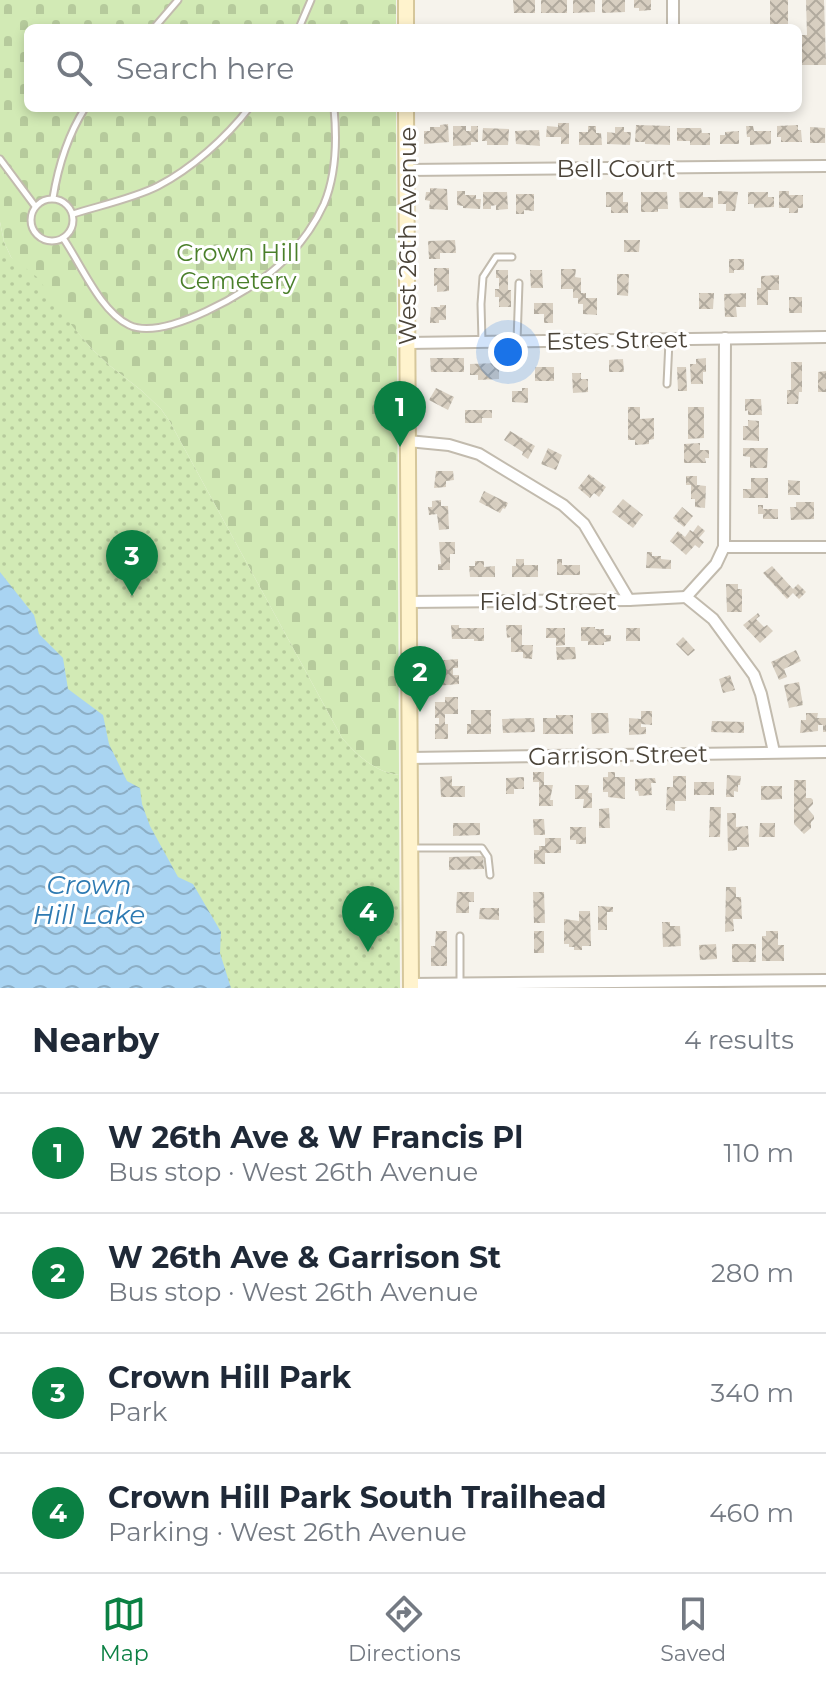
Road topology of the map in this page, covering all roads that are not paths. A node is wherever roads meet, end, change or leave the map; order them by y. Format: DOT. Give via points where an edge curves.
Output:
graph roads {
  1 [pos="178,0"];
  2 [pos="311,0"];
  3 [pos="406,0"];
  4 [pos="673,0"];
  5 [pos="157,24"];
  6 [pos="303,24"];
  7 [pos="406,24"];
  8 [pos="673,24"];
  9 [pos="83,112"];
  10 [pos="245,112"];
  11 [pos="334,112"];
  12 [pos="406,112"];
  13 [pos="0,159"];
  14 [pos="826,166"];
  15 [pos="407,170"];
  16 [pos="53,198"];
  17 [pos="35,207"];
  18 [pos="73,214"];
  19 [pos="63,238"];
  20 [pos="512,257"];
  21 [pos="519,283"];
  22 [pos="826,337"];
  23 [pos="725,338"];
  24 [pos="669,339"];
  25 [pos="517,341"];
  26 [pos="482,342"];
  27 [pos="408,343"];
  28 [pos="667,384"];
  29 [pos="408,441"];
  30 [pos="724,547"];
  31 [pos="826,547"];
  32 [pos="686,597"];
  33 [pos="629,600"];
  34 [pos="409,602"];
  35 [pos="774,752"];
  36 [pos="826,752"];
  37 [pos="410,758"];
  38 [pos="410,848"];
  39 [pos="490,875"];
  40 [pos="460,936"];
  41 [pos="826,980"];
  42 [pos="460,983"];
  43 [pos="411,986"];
  1 -- 5 [label="lane"];
  2 -- 6 [label="lane"];
  3 -- 7 [label="street"];
  4 -- 8 [label="street"];
  9 -- 16 [label="lane"];
  10 -- 18 [label="lane" via="219,141 159,186"];
  11 -- 19 [label="lane" via="333,168 313,224 274,270 199,315 152,329 130,326 107,306"];
  12 -- 15 [label="street, West 26th Avenue"];
  13 -- 17 [label="lane"];
  14 -- 15 [label="street, Bell Court"];
  15 -- 27 [label="street, West 26th Avenue"];
  16 -- 17 [label="lane"];
  16 -- 18 [label="lane" via="66,203"];
  17 -- 19 [label="lane" via="31,220 36,234 49,241"];
  18 -- 19 [label="lane" via="72,228"];
  20 -- 26 [label="lane" via="496,257 483,277"];
  21 -- 25 [label="lane"];
  22 -- 23 [label="street, Estes Street"];
  23 -- 24 [label="street, Estes Street"];
  23 -- 30 [label="street"];
  24 -- 25 [label="street, Estes Street"];
  24 -- 28 [label="lane"];
  25 -- 26 [label="street, Estes Street"];
  26 -- 27 [label="street, Estes Street"];
  27 -- 29 [label="street, West 26th Avenue"];
  29 -- 33 [label="street" via="479,454 563,505 584,524"];
  29 -- 34 [label="street, West 26th Avenue"];
  30 -- 31 [label="street"];
  30 -- 32 [label="street"];
  32 -- 33 [label="street, Field Street"];
  32 -- 35 [label="street" via="713,619 754,675"];
  33 -- 34 [label="street, Field Street"];
  34 -- 37 [label="street, West 26th Avenue"];
  35 -- 36 [label="street, Garrison Street"];
  35 -- 37 [label="street, Garrison Street"];
  37 -- 38 [label="street, West 26th Avenue"];
  38 -- 39 [label="lane" via="482,848"];
  38 -- 43 [label="street, West 26th Avenue"];
  40 -- 42 [label="lane"];
  41 -- 42 [label="street"];
  42 -- 43 [label="street"];
}
